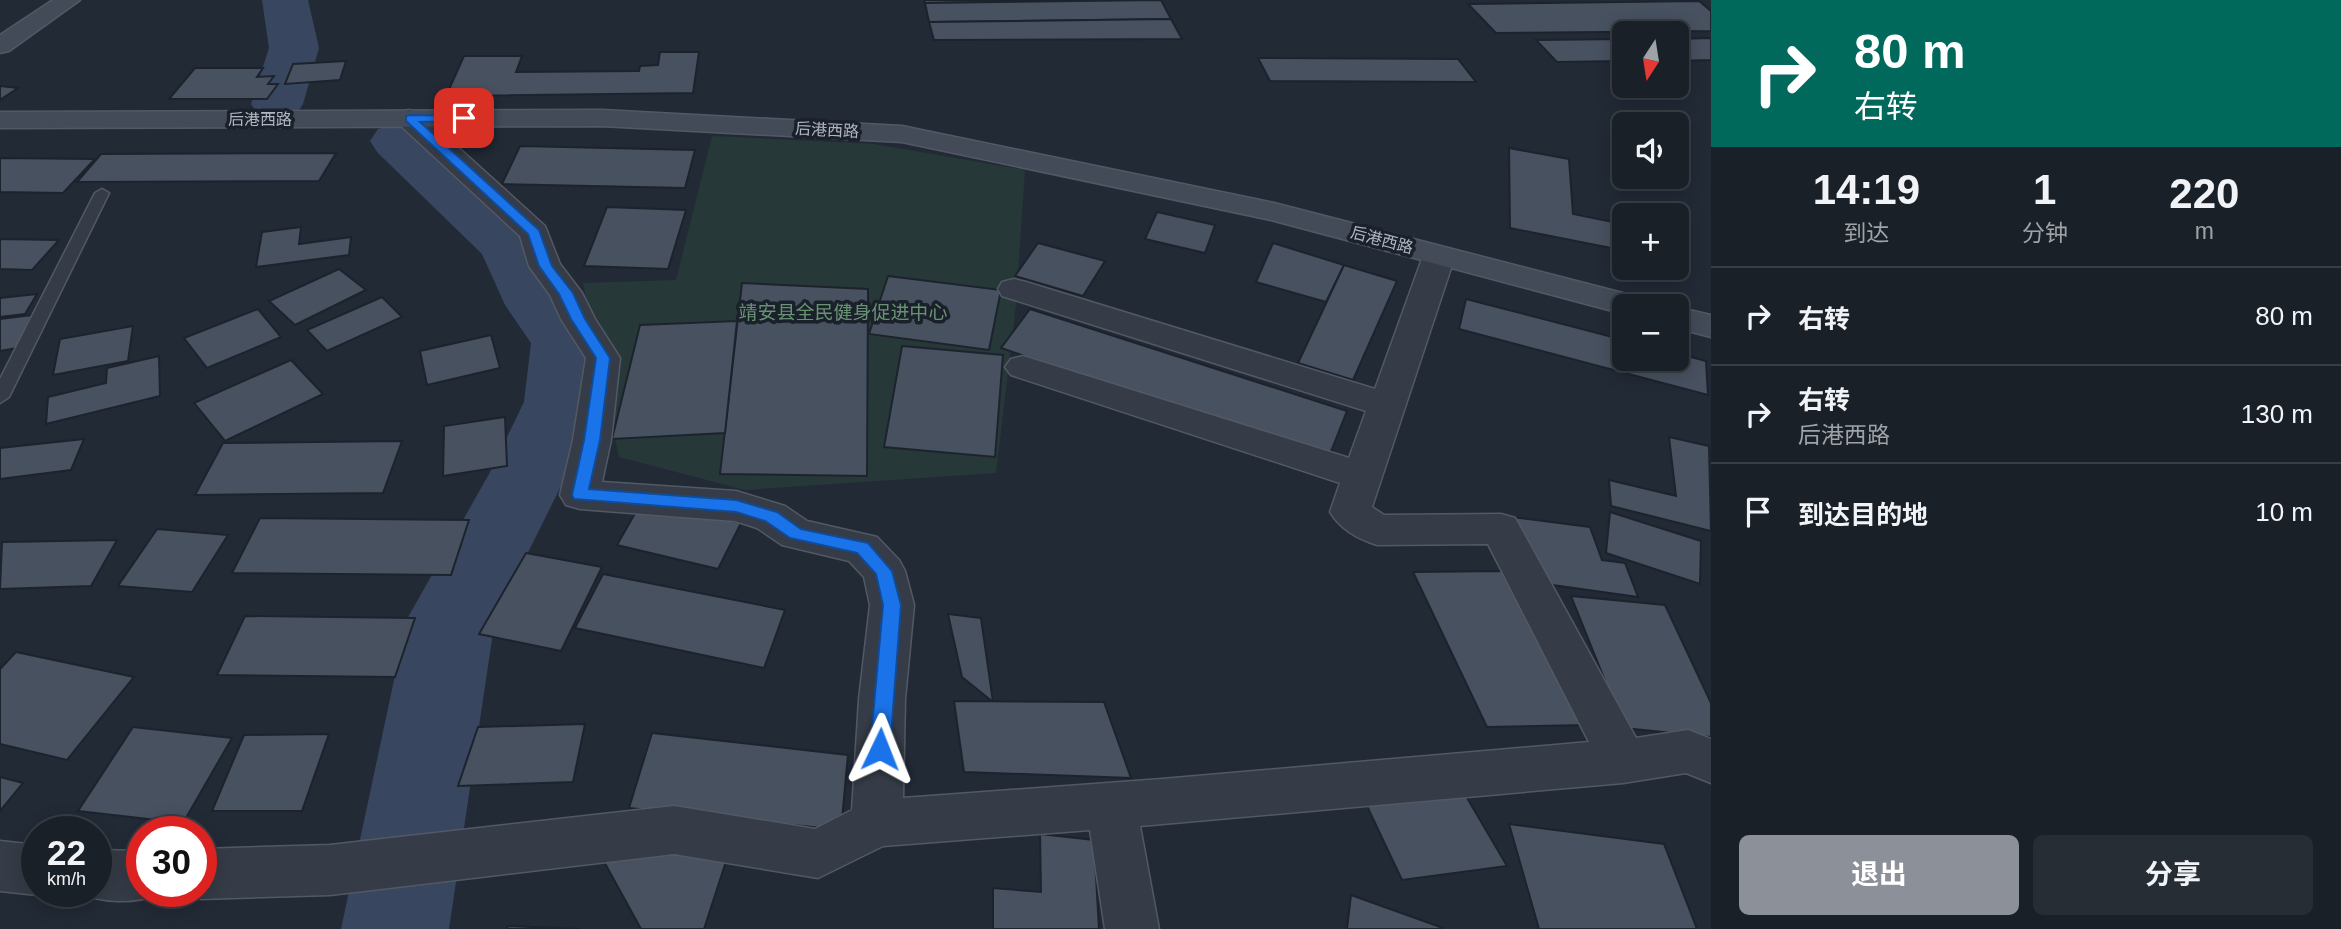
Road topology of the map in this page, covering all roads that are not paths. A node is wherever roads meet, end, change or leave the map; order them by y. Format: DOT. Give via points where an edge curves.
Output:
graph roads {
  1 [pos="69,0"];
  2 [pos="0,46"];
  3 [pos="410,118"];
  4 [pos="0,120"];
  5 [pos="102,193"];
  6 [pos="1439,256"];
  7 [pos="1014,289"];
  8 [pos="1612,300"];
  9 [pos="1689,320"];
  10 [pos="1711,326"];
  11 [pos="1023,367"];
  12 [pos="0,397"];
  13 [pos="1387,405"];
  14 [pos="1362,476"];
  15 [pos="1623,761"];
  16 [pos="1711,761"];
  17 [pos="1111,806"];
  18 [pos="877,823"];
  19 [pos="0,866"];
  20 [pos="21,868"];
  21 [pos="217,874"];
  22 [pos="1132,929"];
  1 -- 2 [label="main road"];
  3 -- 4 [label="main road, 后港西路"];
  3 -- 6 [label="main road, 后港西路" via="602,118 902,134 1274,212"];
  3 -- 18 [label="street" via="534,233 545,266 603,358 580,495 736,506 771,517 796,534 862,548 884,571 892,605 882,699"];
  5 -- 12 [label="lane"];
  6 -- 8 [label="main road, 后港西路"];
  6 -- 13 [label="street"];
  7 -- 13 [label="street"];
  9 -- 10 [label="main road"];
  11 -- 14 [label="street"];
  13 -- 14 [label="street"];
  14 -- 15 [label="street" via="1350,512 1377,530 1501,529"];
  15 -- 16 [label="street" via="1688,751"];
  15 -- 17 [label="street"];
  17 -- 18 [label="street"];
  17 -- 22 [label="street"];
  18 -- 21 [label="street" via="818,854 674,830 330,870"];
  19 -- 20 [label="street"];
}
